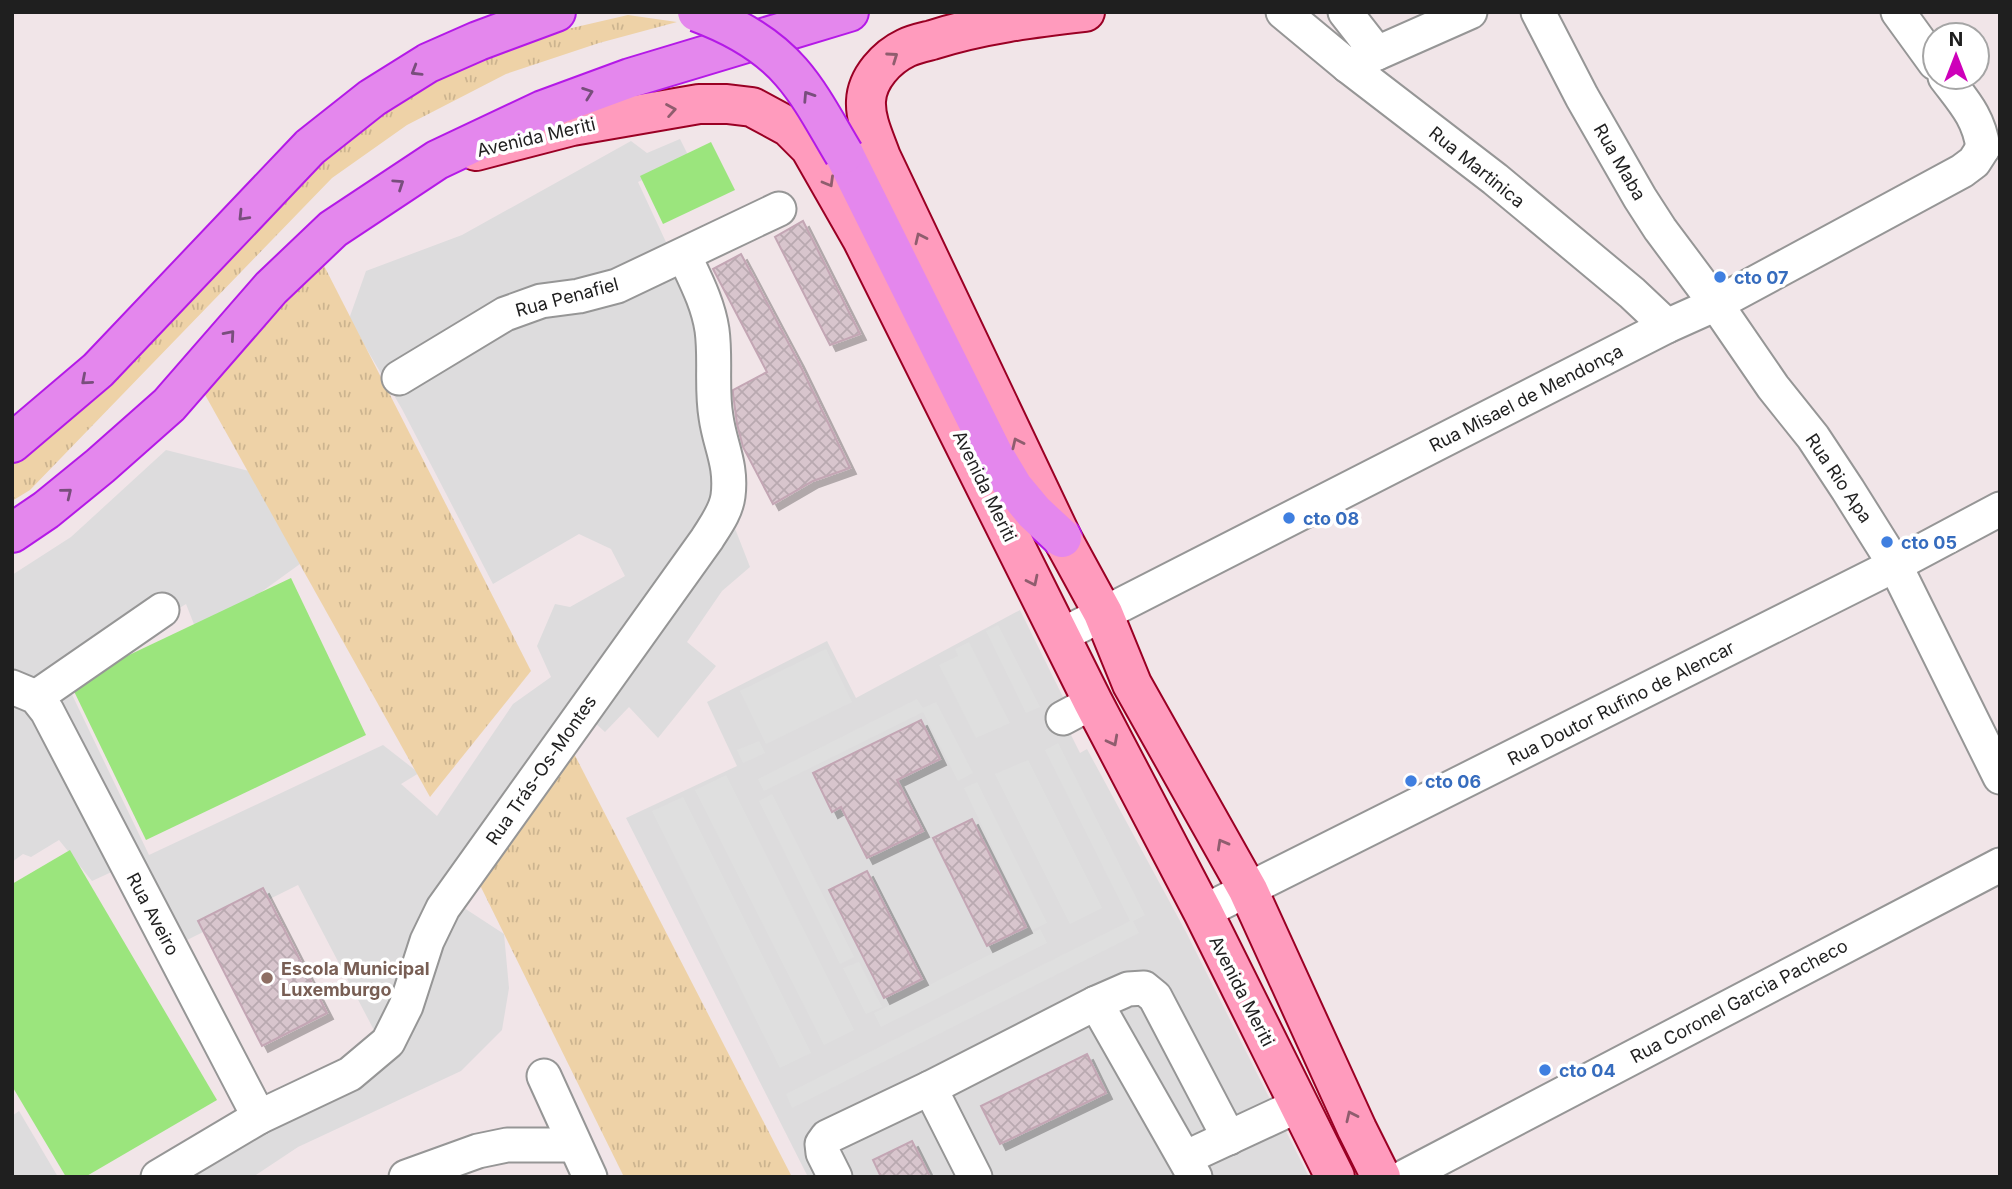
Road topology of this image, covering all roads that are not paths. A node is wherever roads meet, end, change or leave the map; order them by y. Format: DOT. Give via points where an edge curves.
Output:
graph roads {
  1 [pos="556,12"];
  2 [pos="697,12"];
  3 [pos="849,12"];
  4 [pos="1085,12"];
  5 [pos="1283,12"];
  6 [pos="1345,12"];
  7 [pos="1470,12"];
  8 [pos="1538,12"];
  9 [pos="1898,12"];
  10 [pos="1921,44"];
  11 [pos="1363,59"];
  12 [pos="1956,91"];
  13 [pos="1991,156"];
  14 [pos="436,160"];
  15 [pos="779,209"];
  16 [pos="684,255"];
  17 [pos="1716,304"];
  18 [pos="1667,326"];
  19 [pos="399,378"];
  20 [pos="12,443"];
  21 [pos="2000,509"];
  22 [pos="12,533"];
  23 [pos="1062,538"];
  24 [pos="1895,565"];
  25 [pos="162,610"];
  26 [pos="1103,613"];
  27 [pos="1060,636"];
  28 [pos="32,698"];
  29 [pos="2000,777"];
  30 [pos="2000,865"];
  31 [pos="1248,890"];
  32 [pos="1203,912"];
  33 [pos="1096,1003"];
  34 [pos="544,1076"];
  35 [pos="930,1088"];
  36 [pos="1299,1105"];
  37 [pos="259,1117"];
  38 [pos="1229,1138"];
  39 [pos="574,1145"];
  40 [pos="1190,1167"];
  41 [pos="458,1168"];
  42 [pos="158,1177"];
  43 [pos="406,1177"];
  44 [pos="590,1177"];
  45 [pos="835,1177"];
  46 [pos="975,1177"];
  47 [pos="1335,1177"];
  48 [pos="1381,1177"];
  49 [pos="1404,1177"];
  1 -- 20 [label="highway, one-way" via="428,63 372,98 310,147 98,370"];
  23 -- 2 [label="highway, one-way, bridge" via="1014,488 993,453 844,154 806,91 771,52 726,23"];
  14 -- 3 [label="highway, one-way" via="543,110 629,78"];
  23 -- 4 [label="main road, one-way" via="881,157 866,99 885,62 906,48 958,31"];
  5 -- 11 [label="street, Rua Martinica"];
  6 -- 11 [label="street"];
  7 -- 11 [label="street"];
  8 -- 17 [label="street, Rua Maba" via="1640,198"];
  9 -- 10 [label="street"];
  11 -- 18 [label="street, Rua Martinica"];
  12 -- 13 [label="street"];
  13 -- 17 [label="street, Rua Misael de Mendonça"];
  22 -- 14 [label="highway, one-way" via="100,466 169,405 271,288 333,229"];
  14 -- 27 [label="main road, Avenida Meriti, one-way" via="572,126 699,104 752,107 789,127 810,148 862,239"];
  15 -- 16 [label="street, Rua Penafiel"];
  16 -- 19 [label="street, Rua Penafiel" via="617,286 541,301 505,314"];
  16 -- 37 [label="street, Rua Trás-Os-Montes" via="706,302 712,331 712,392 729,475 728,499 720,519 443,908 427,941 407,1006 388,1042 350,1074"];
  17 -- 18 [label="street, Rua Misael de Mendonça"];
  17 -- 24 [label="street, Rua Rio Apa" via="1813,437"];
  18 -- 26 [label="street, Rua Misael de Mendonça"];
  21 -- 24 [label="street, Rua Doutor Rufino de Alencar"];
  23 -- 26 [label="main road"];
  24 -- 29 [label="street, Rua Rio Apa"];
  24 -- 31 [label="street, Rua Doutor Rufino de Alencar"];
  25 -- 28 [label="street"];
  26 -- 27 [label="street, Rua Misael de Mendonça"];
  31 -- 26 [label="main road, one-way" via="1132,684"];
  27 -- 32 [label="main road, Avenida Meriti, one-way" via="1078,710"];
  28 -- 37 [label="street, Rua Aveiro"];
  30 -- 49 [label="street, Rua Coronel Garcia Pacheco"];
  31 -- 32 [label="street, Rua Doutor Rufino de Alencar"];
  48 -- 31 [label="main road, one-way"];
  32 -- 36 [label="main road, Avenida Meriti"];
  33 -- 35 [label="street"];
  33 -- 38 [label="street" via="1128,989 1144,988 1155,997"];
  33 -- 40 [label="street"];
  34 -- 39 [label="street"];
  35 -- 45 [label="street" via="827,1137 822,1153"];
  35 -- 46 [label="street"];
  36 -- 38 [label="street"];
  36 -- 47 [label="main road, Avenida Meriti"];
  37 -- 42 [label="street, Rua Trás-Os-Montes"];
  38 -- 40 [label="street"];
  39 -- 41 [label="street" via="478,1150"];
  39 -- 44 [label="street"];
  41 -- 43 [label="street"];
}
